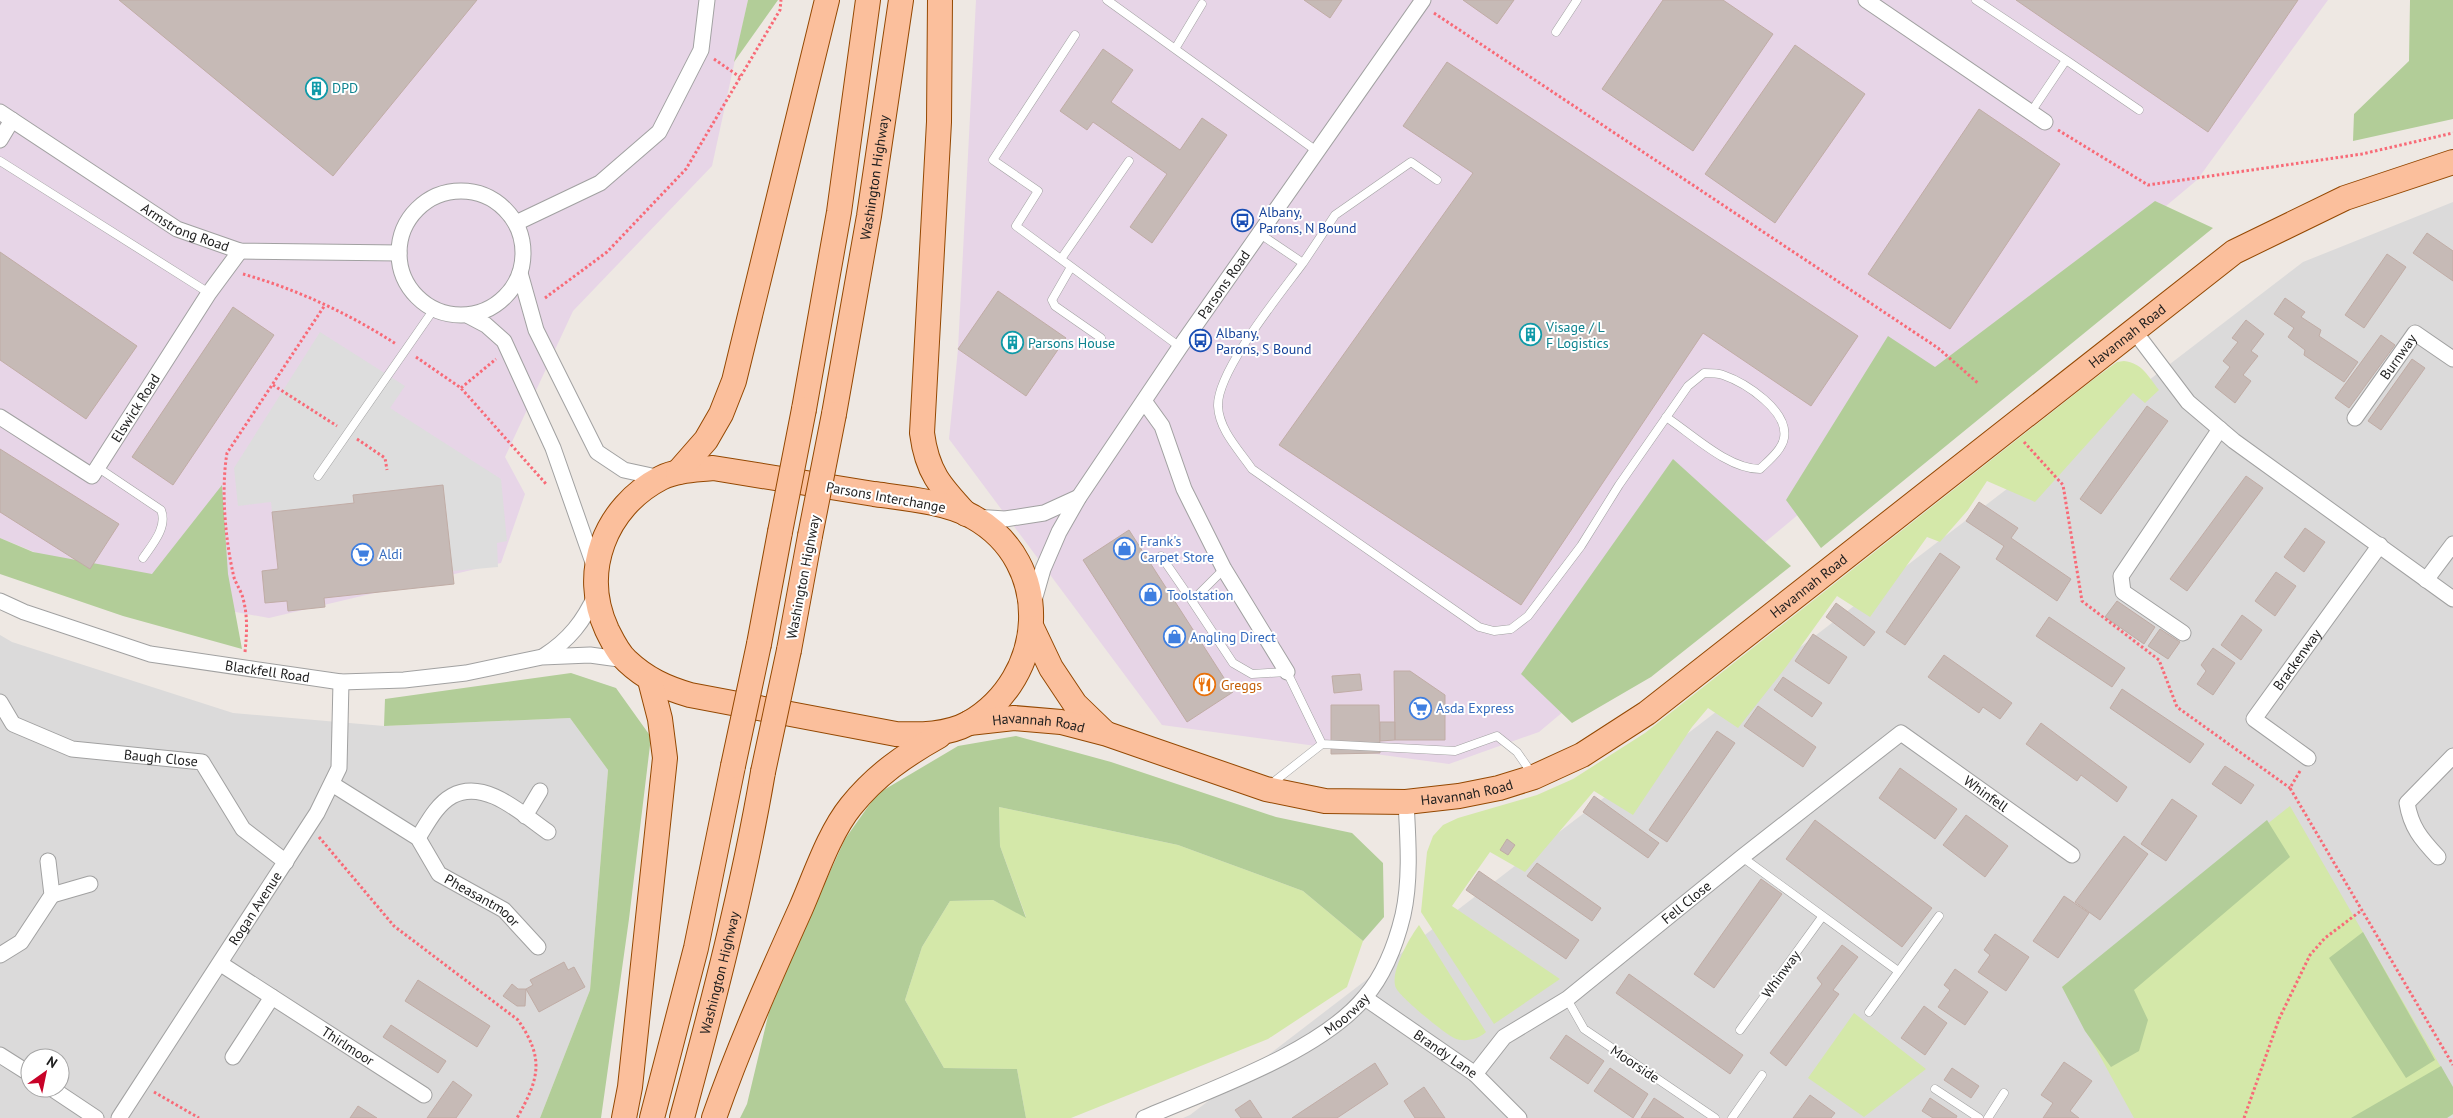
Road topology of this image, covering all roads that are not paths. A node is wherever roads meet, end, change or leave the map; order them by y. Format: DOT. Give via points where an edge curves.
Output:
graph roads {
  1 [pos="707,0"];
  2 [pos="827,0"];
  3 [pos="868,0"];
  4 [pos="901,0"];
  5 [pos="940,0"];
  6 [pos="1107,0"];
  7 [pos="1577,0"];
  8 [pos="1866,0"];
  9 [pos="1976,0"];
  10 [pos="1422,2"];
  11 [pos="1202,4"];
  12 [pos="1556,32"];
  13 [pos="1076,35"];
  14 [pos="1175,49"];
  15 [pos="2066,60"];
  16 [pos="2139,110"];
  17 [pos="2031,112"];
  18 [pos="6,116"];
  19 [pos="2045,122"];
  20 [pos="0,140"];
  21 [pos="1318,152"];
  22 [pos="1129,161"];
  23 [pos="0,162"];
  24 [pos="2453,162"];
  25 [pos="1437,180"];
  26 [pos="516,223"];
  27 [pos="1260,234"];
  28 [pos="240,251"];
  29 [pos="399,253"];
  30 [pos="1061,259"];
  31 [pos="1303,263"];
  32 [pos="1071,267"];
  33 [pos="520,273"];
  34 [pos="209,293"];
  35 [pos="434,308"];
  36 [pos="469,316"];
  37 [pos="2135,332"];
  38 [pos="1101,338"];
  39 [pos="1180,347"];
  40 [pos="2453,359"];
  41 [pos="1144,401"];
  42 [pos="1666,417"];
  43 [pos="0,418"];
  44 [pos="2354,418"];
  45 [pos="2220,429"];
  46 [pos="97,467"];
  47 [pos="669,475"];
  48 [pos="318,476"];
  49 [pos="1079,497"];
  50 [pos="970,515"];
  51 [pos="2453,544"];
  52 [pos="2380,545"];
  53 [pos="1161,556"];
  54 [pos="143,558"];
  55 [pos="1224,569"];
  56 [pos="595,570"];
  57 [pos="2426,580"];
  58 [pos="596,594"];
  59 [pos="2453,599"];
  60 [pos="0,601"];
  61 [pos="1192,601"];
  62 [pos="1032,618"];
  63 [pos="2183,633"];
  64 [pos="542,656"];
  65 [pos="626,660"];
  66 [pos="1287,672"];
  67 [pos="650,680"];
  68 [pos="341,682"];
  69 [pos="0,705"];
  70 [pos="958,727"];
  71 [pos="1901,733"];
  72 [pos="1106,734"];
  73 [pos="1322,744"];
  74 [pos="2453,756"];
  75 [pos="2308,758"];
  76 [pos="1534,777"];
  77 [pos="332,784"];
  78 [pos="1266,789"];
  79 [pos="540,791"];
  80 [pos="1406,802"];
  81 [pos="525,816"];
  82 [pos="548,832"];
  83 [pos="418,838"];
  84 [pos="2072,855"];
  85 [pos="1742,856"];
  86 [pos="2438,857"];
  87 [pos="48,861"];
  88 [pos="286,862"];
  89 [pos="90,884"];
  90 [pos="52,895"];
  91 [pos="1940,916"];
  92 [pos="1822,917"];
  93 [pos="538,946"];
  94 [pos="0,955"];
  95 [pos="221,964"];
  96 [pos="1898,972"];
  97 [pos="272,997"];
  98 [pos="1364,998"];
  99 [pos="1566,999"];
  100 [pos="1869,1012"];
  101 [pos="1740,1030"];
  102 [pos="0,1055"];
  103 [pos="233,1057"];
  104 [pos="20,1068"];
  105 [pos="1475,1074"];
  106 [pos="1762,1075"];
  107 [pos="1935,1089"];
  108 [pos="2004,1093"];
  109 [pos="424,1095"];
  110 [pos="66,1098"];
  111 [pos="96,1118"];
  112 [pos="119,1118"];
  113 [pos="624,1118"];
  114 [pos="652,1118"];
  115 [pos="682,1118"];
  116 [pos="714,1118"];
  117 [pos="1144,1118"];
  118 [pos="1519,1118"];
  119 [pos="1715,1118"];
  120 [pos="1732,1118"];
  121 [pos="1979,1118"];
  122 [pos="1988,1118"];
  1 -- 26 [label="street" via="701,50 659,132 600,184"];
  2 -- 47 [label="main road" via="734,381 722,414 706,440"];
  3 -- 114 [label="main road, Washington Highway, bridge" via="839,212 760,644 696,948"];
  4 -- 115 [label="main road, Washington Highway, bridge" via="869,216 834,414 751,844"];
  5 -- 50 [label="main road" via="938,122 922,432 925,457 940,486"];
  6 -- 14 [label="lane"];
  7 -- 12 [label="lane"];
  8 -- 17 [label="street"];
  9 -- 15 [label="lane"];
  10 -- 21 [label="street, Parsons Road"];
  11 -- 14 [label="lane"];
  13 -- 30 [label="lane" via="993,160 1038,192 1016,226"];
  14 -- 21 [label="lane"];
  15 -- 16 [label="lane"];
  15 -- 17 [label="lane"];
  17 -- 19 [label="street"];
  18 -- 20 [label="street"];
  18 -- 28 [label="street, Armstrong Road" via="177,229"];
  21 -- 27 [label="street, Parsons Road"];
  22 -- 30 [label="lane"];
  23 -- 34 [label="lane"];
  24 -- 37 [label="main road, Havannah Road" via="2345,198 2234,252"];
  25 -- 31 [label="lane" via="1411,162 1335,214"];
  26 -- 29 [label="street" via="505,209 487,196 449,192 434,197 417,210 402,232"];
  26 -- 33 [label="street" via="523,241"];
  27 -- 31 [label="lane"];
  27 -- 39 [label="street, Parsons Road"];
  28 -- 29 [label="street, Armstrong Road"];
  28 -- 34 [label="street, Elswick Road"];
  29 -- 35 [label="street" via="406,282 419,299"];
  30 -- 32 [label="lane"];
  31 -- 42 [label="lane" via="1240,352 1221,389 1218,407 1226,433 1252,469 1479,627 1494,631 1511,629 1528,616 1581,546"];
  32 -- 38 [label="lane" via="1052,300 1055,306"];
  32 -- 39 [label="lane"];
  33 -- 36 [label="street" via="513,288 498,304 487,312"];
  33 -- 47 [label="street" via="536,330 597,452 624,470"];
  34 -- 46 [label="street, Elswick Road"];
  35 -- 36 [label="street" via="450,315"];
  35 -- 48 [label="lane"];
  36 -- 56 [label="street" via="486,325 504,341 553,448"];
  37 -- 45 [label="street" via="2188,402"];
  37 -- 76 [label="main road, Havannah Road" via="1647,713 1582,756"];
  39 -- 41 [label="street, Parsons Road"];
  40 -- 44 [label="street, Burnway" via="2415,333"];
  41 -- 49 [label="street, Parsons Road"];
  41 -- 55 [label="street" via="1162,426 1184,489"];
  42 -- 42 [label="lane" via="1688,386 1704,373 1722,374 1776,409 1785,426 1784,440 1776,454 1760,469 1749,469 1735,464"];
  43 -- 46 [label="street" via="92,476"];
  45 -- 52 [label="street"];
  45 -- 63 [label="street" via="2121,576 2123,592"];
  46 -- 54 [label="lane" via="161,510 163,524"];
  47 -- 50 [label="main road, Parsons Interchange" via="713,468 926,502"];
  47 -- 56 [label="main road, Parsons Interchange" via="628,500 606,532"];
  49 -- 50 [label="street" via="1044,513 1005,519"];
  49 -- 62 [label="street, Parsons Road" via="1043,570"];
  50 -- 62 [label="main road, Parsons Interchange" via="992,530 1012,553 1025,579"];
  51 -- 57 [label="street"];
  52 -- 57 [label="street"];
  52 -- 75 [label="street, Brackenway" via="2254,719"];
  53 -- 61 [label="lane"];
  55 -- 61 [label="lane"];
  55 -- 66 [label="street"];
  56 -- 58 [label="main road, Parsons Interchange"];
  57 -- 59 [label="street"];
  58 -- 64 [label="street, Blackfell Road" via="572,634"];
  58 -- 65 [label="main road, Parsons Interchange" via="601,617"];
  60 -- 68 [label="street, Blackfell Road" via="150,654"];
  61 -- 66 [label="lane" via="1233,663 1252,674"];
  62 -- 70 [label="main road, Parsons Interchange" via="1026,657 1013,684 993,706"];
  62 -- 72 [label="main road, Havannah Road" via="1051,668 1075,704"];
  64 -- 65 [label="street, Blackfell Road" via="590,655"];
  64 -- 68 [label="street, Blackfell Road" via="466,673 404,680"];
  65 -- 67 [label="main road, Parsons Interchange"];
  66 -- 73 [label="lane"];
  67 -- 70 [label="main road, Parsons Interchange" via="690,695 896,734 920,735"];
  67 -- 113 [label="main road" via="660,720 664,758 630,1087"];
  68 -- 77 [label="street, Rogan Avenue" via="339,768"];
  69 -- 88 [label="street, Baugh Close" via="13,724 72,749 202,762 242,829"];
  70 -- 72 [label="main road, Havannah Road" via="1014,718 1061,722"];
  70 -- 116 [label="main road" via="906,755 876,779 850,807 829,844 753,1016"];
  71 -- 84 [label="street, Whinfell"];
  71 -- 85 [label="street, Fell Close"];
  72 -- 78 [label="main road, Havannah Road"];
  73 -- 76 [label="lane" via="1455,751 1497,736 1517,752"];
  73 -- 78 [label="lane"];
  74 -- 86 [label="street" via="2407,803 2410,819 2422,840"];
  76 -- 80 [label="main road, Havannah Road" via="1500,788"];
  77 -- 83 [label="street, Pheasantmoor"];
  77 -- 88 [label="street, Rogan Avenue"];
  78 -- 80 [label="main road, Havannah Road" via="1325,801"];
  79 -- 81 [label="street"];
  80 -- 98 [label="street, Moorway" via="1407,880 1403,916 1385,968"];
  81 -- 82 [label="street"];
  81 -- 83 [label="street" via="502,800 477,791 452,796 434,813"];
  83 -- 93 [label="street, Pheasantmoor" via="440,874 504,910"];
  85 -- 92 [label="lane"];
  85 -- 99 [label="street, Fell Close"];
  87 -- 90 [label="street"];
  88 -- 95 [label="street, Rogan Avenue"];
  89 -- 90 [label="street"];
  90 -- 94 [label="street" via="22,942"];
  91 -- 96 [label="lane"];
  92 -- 96 [label="lane"];
  92 -- 101 [label="lane, Whinway"];
  95 -- 97 [label="street, Thirlmoor"];
  95 -- 112 [label="street, Rogan Avenue"];
  96 -- 100 [label="lane"];
  97 -- 103 [label="street"];
  97 -- 109 [label="street, Thirlmoor"];
  98 -- 105 [label="street, Brandy Lane"];
  98 -- 117 [label="street, Moorway" via="1321,1035 1289,1053"];
  99 -- 105 [label="street, Fell Close" via="1504,1037"];
  99 -- 119 [label="lane, Moorside" via="1584,1029"];
  102 -- 104 [label="street"];
  105 -- 118 [label="street, Brandy Lane"];
  106 -- 120 [label="lane"];
  107 -- 121 [label="lane"];
  108 -- 122 [label="lane"];
  110 -- 111 [label="street"];
}
